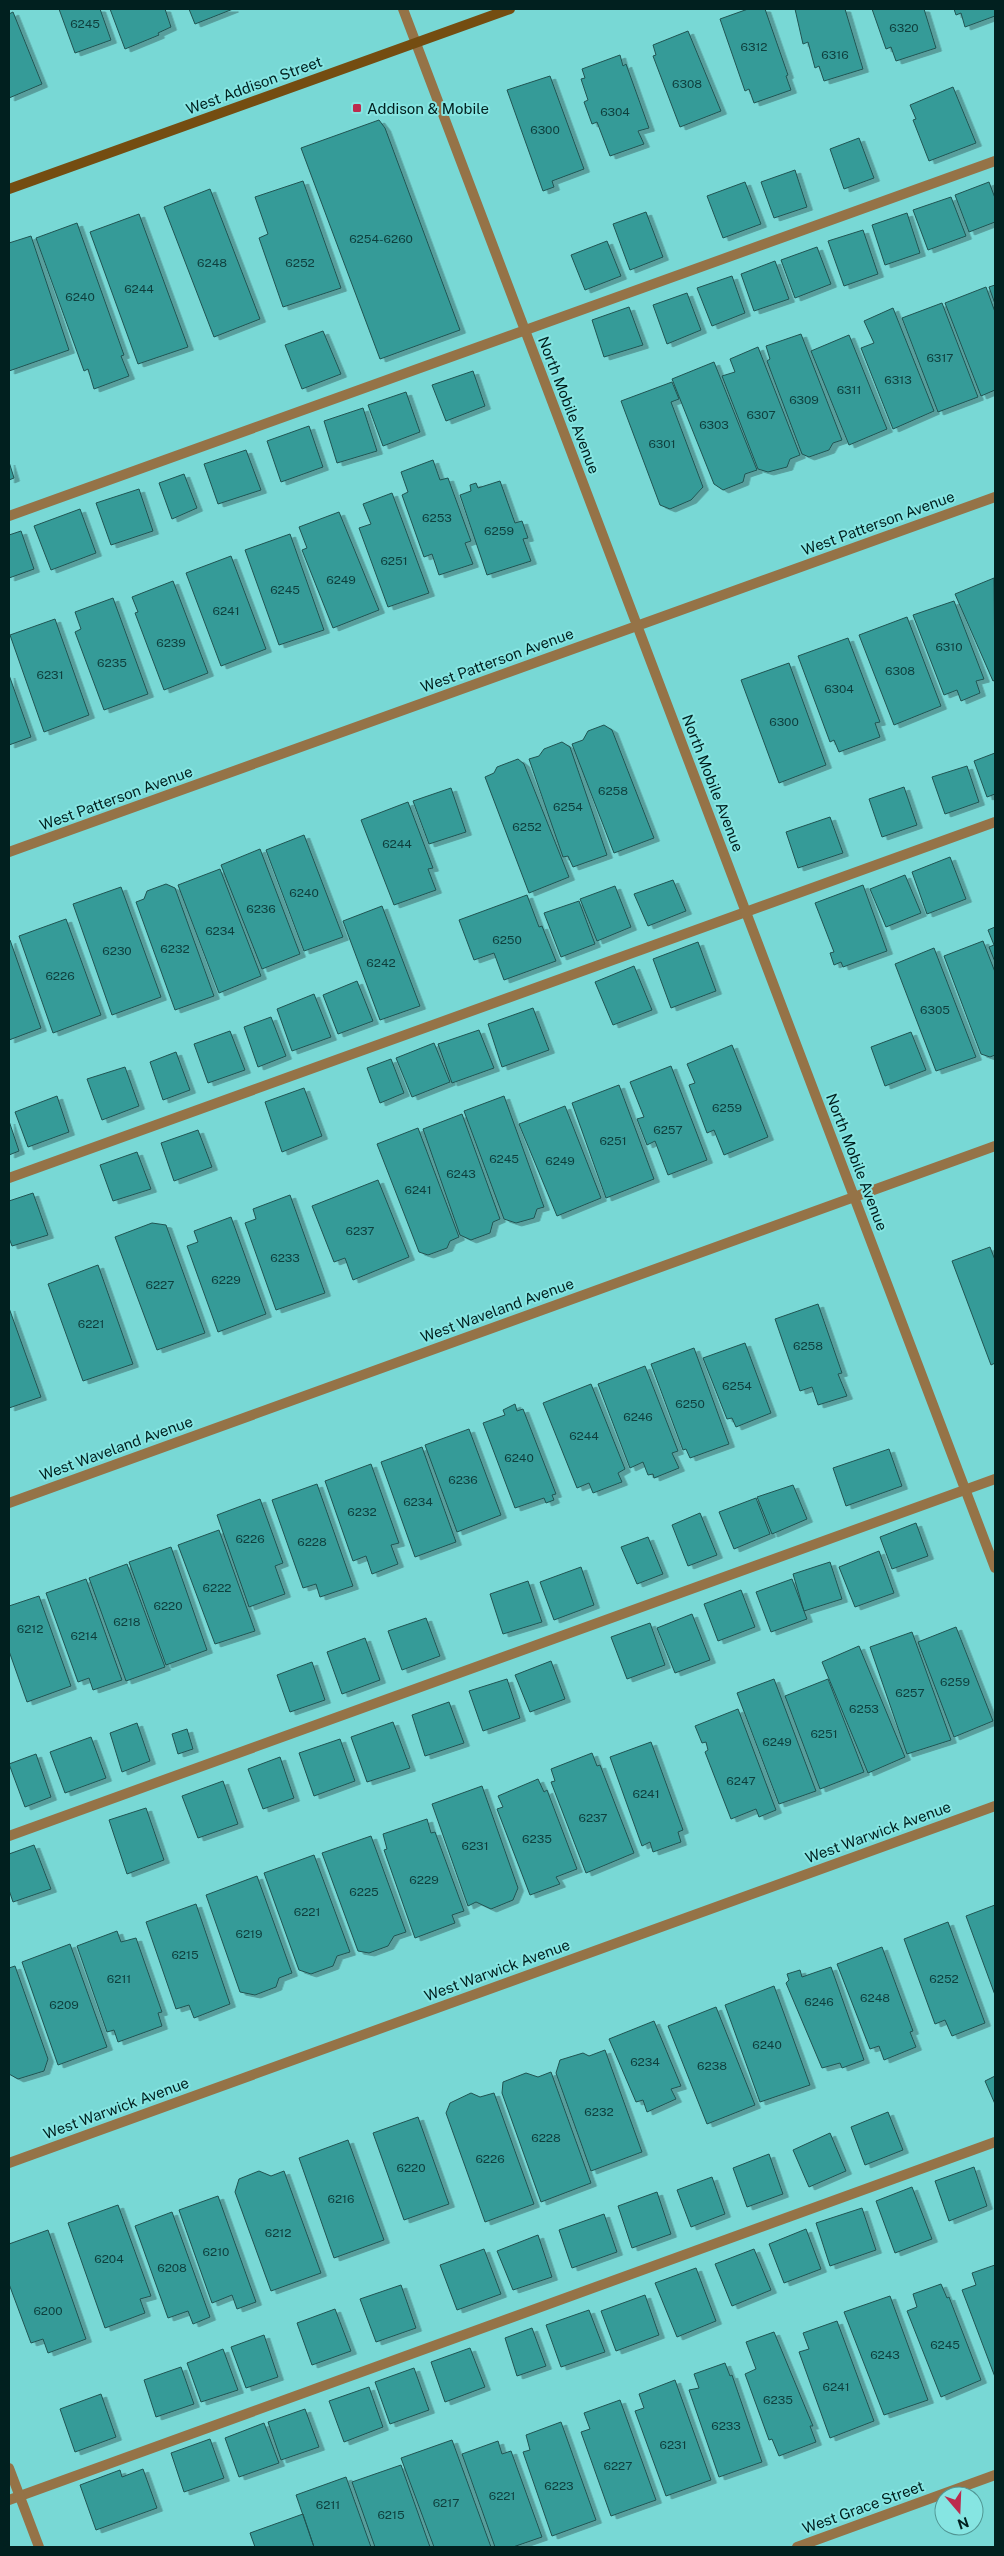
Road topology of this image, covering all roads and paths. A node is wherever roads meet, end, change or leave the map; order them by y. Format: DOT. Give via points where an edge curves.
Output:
graph roads {
  1 [pos="403,9"];
  2 [pos="510,9"];
  3 [pos="416,42"];
  4 [pos="995,161"];
  5 [pos="9,189"];
  6 [pos="525,330"];
  7 [pos="995,497"];
  8 [pos="9,516"];
  9 [pos="637,626"];
  10 [pos="995,822"];
  11 [pos="9,852"];
  12 [pos="746,912"];
  13 [pos="995,1146"];
  14 [pos="9,1178"];
  15 [pos="854,1197"];
  16 [pos="995,1479"];
  17 [pos="966,1490"];
  18 [pos="9,1503"];
  19 [pos="995,1568"];
  20 [pos="995,1806"];
  21 [pos="9,1836"];
  22 [pos="995,2142"];
  23 [pos="9,2163"];
  24 [pos="9,2468"];
  25 [pos="995,2475"];
  26 [pos="19,2496"];
  27 [pos="9,2500"];
  28 [pos="39,2547"];
  29 [pos="796,2547"];
  1 -- 3 [label="street, North Mobile Avenue"];
  2 -- 3 [label="street, West Addison Street"];
  3 -- 5 [label="street, West Addison Street"];
  3 -- 6 [label="street, North Mobile Avenue"];
  4 -- 6 [label="street"];
  6 -- 8 [label="street"];
  6 -- 9 [label="street, North Mobile Avenue"];
  7 -- 9 [label="street, West Patterson Avenue"];
  9 -- 11 [label="street, West Patterson Avenue"];
  9 -- 12 [label="street, North Mobile Avenue"];
  10 -- 12 [label="street"];
  12 -- 14 [label="street"];
  12 -- 15 [label="street, North Mobile Avenue"];
  13 -- 15 [label="street, West Waveland Avenue"];
  15 -- 17 [label="street, North Mobile Avenue"];
  15 -- 18 [label="street, West Waveland Avenue"];
  16 -- 17 [label="street"];
  17 -- 19 [label="street, North Mobile Avenue"];
  17 -- 21 [label="street"];
  20 -- 23 [label="street, West Warwick Avenue"];
  22 -- 26 [label="street"];
  24 -- 26 [label="street"];
  25 -- 29 [label="street, West Grace Street"];
  26 -- 27 [label="street"];
  26 -- 28 [label="street"];
}
